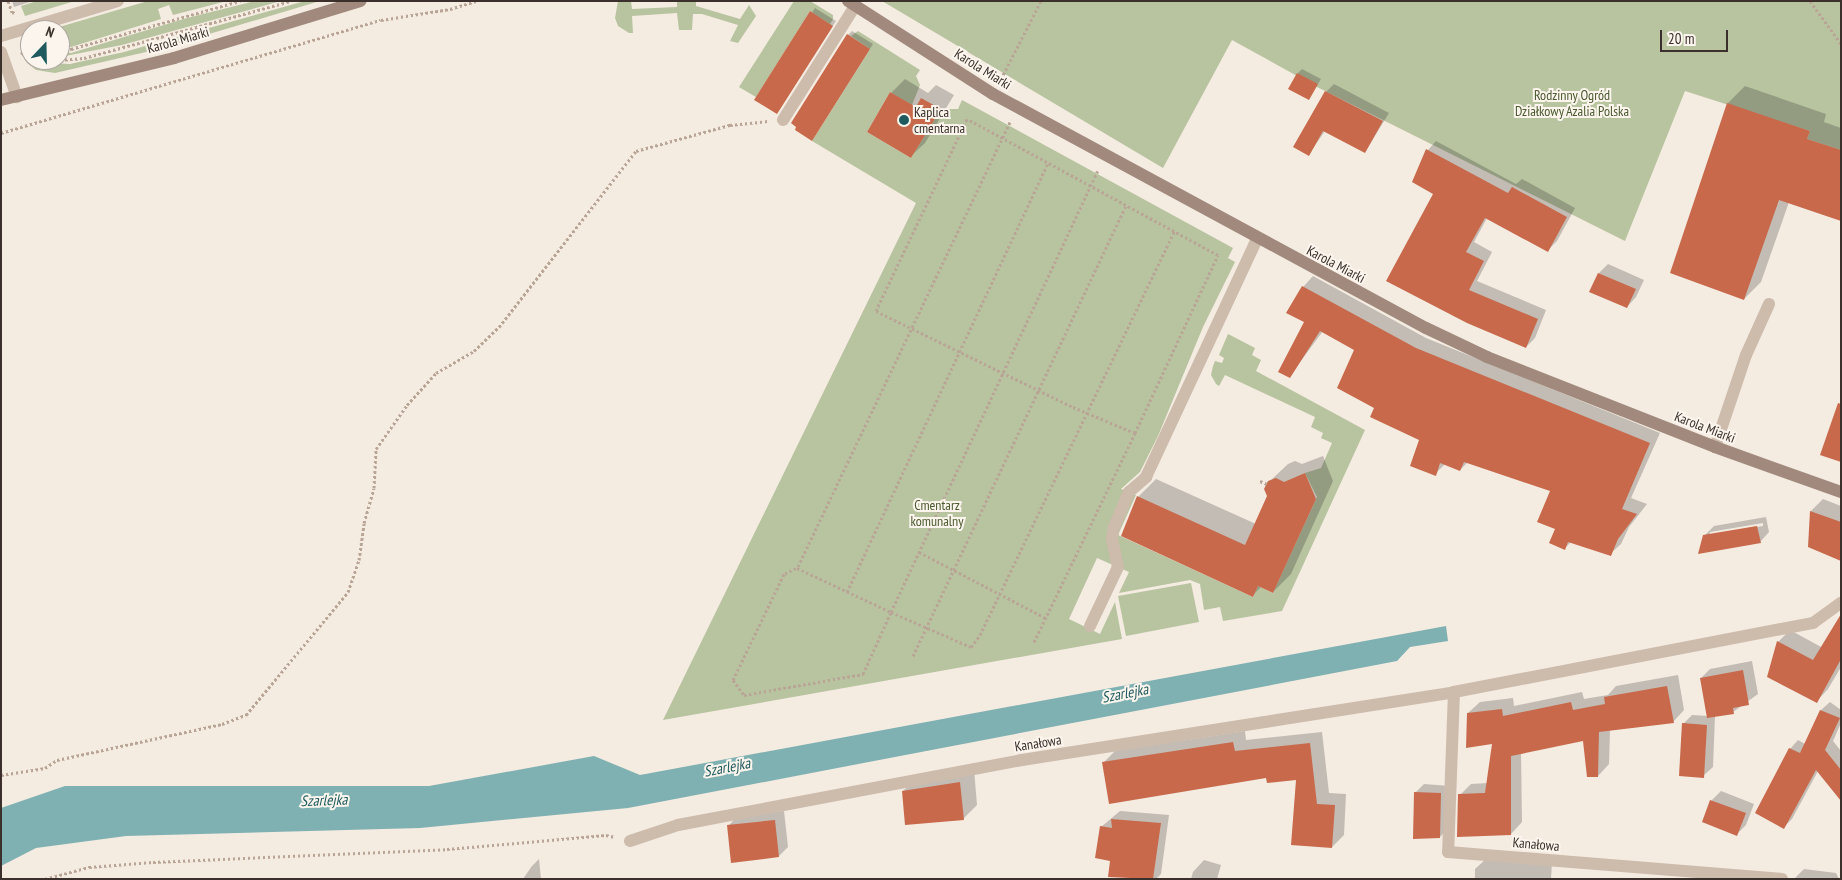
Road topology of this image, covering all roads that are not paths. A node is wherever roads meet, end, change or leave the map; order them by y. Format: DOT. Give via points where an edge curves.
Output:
graph roads {
  1 [pos="118,1"];
  2 [pos="360,1"];
  3 [pos="851,4"];
  4 [pos="1,36"];
  5 [pos="1,52"];
  6 [pos="17,97"];
  7 [pos="1,100"];
  8 [pos="783,120"];
  9 [pos="1257,240"];
  10 [pos="1769,304"];
  11 [pos="1715,447"];
  12 [pos="1841,492"];
  13 [pos="1841,603"];
  14 [pos="1090,626"];
  15 [pos="1454,692"];
  16 [pos="630,841"];
  17 [pos="1782,879"];
  1 -- 4 [label="street"];
  2 -- 6 [label="street, Karola Miarki" via="174,58"];
  3 -- 8 [label="street"];
  3 -- 9 [label="street, Karola Miarki" via="993,94"];
  5 -- 6 [label="street"];
  6 -- 7 [label="street, Karola Miarki"];
  9 -- 11 [label="street, Karola Miarki" via="1487,357"];
  9 -- 14 [label="street" via="1146,477 1130,492 1114,527 1112,539 1118,566"];
  10 -- 11 [label="street" via="1746,355"];
  11 -- 12 [label="street, Karola Miarki"];
  13 -- 15 [label="street, Kanałowa" via="1813,623"];
  15 -- 16 [label="street, Kanałowa" via="1022,760 678,825"];
  15 -- 17 [label="street, Kanałowa" via="1448,852"];
}
